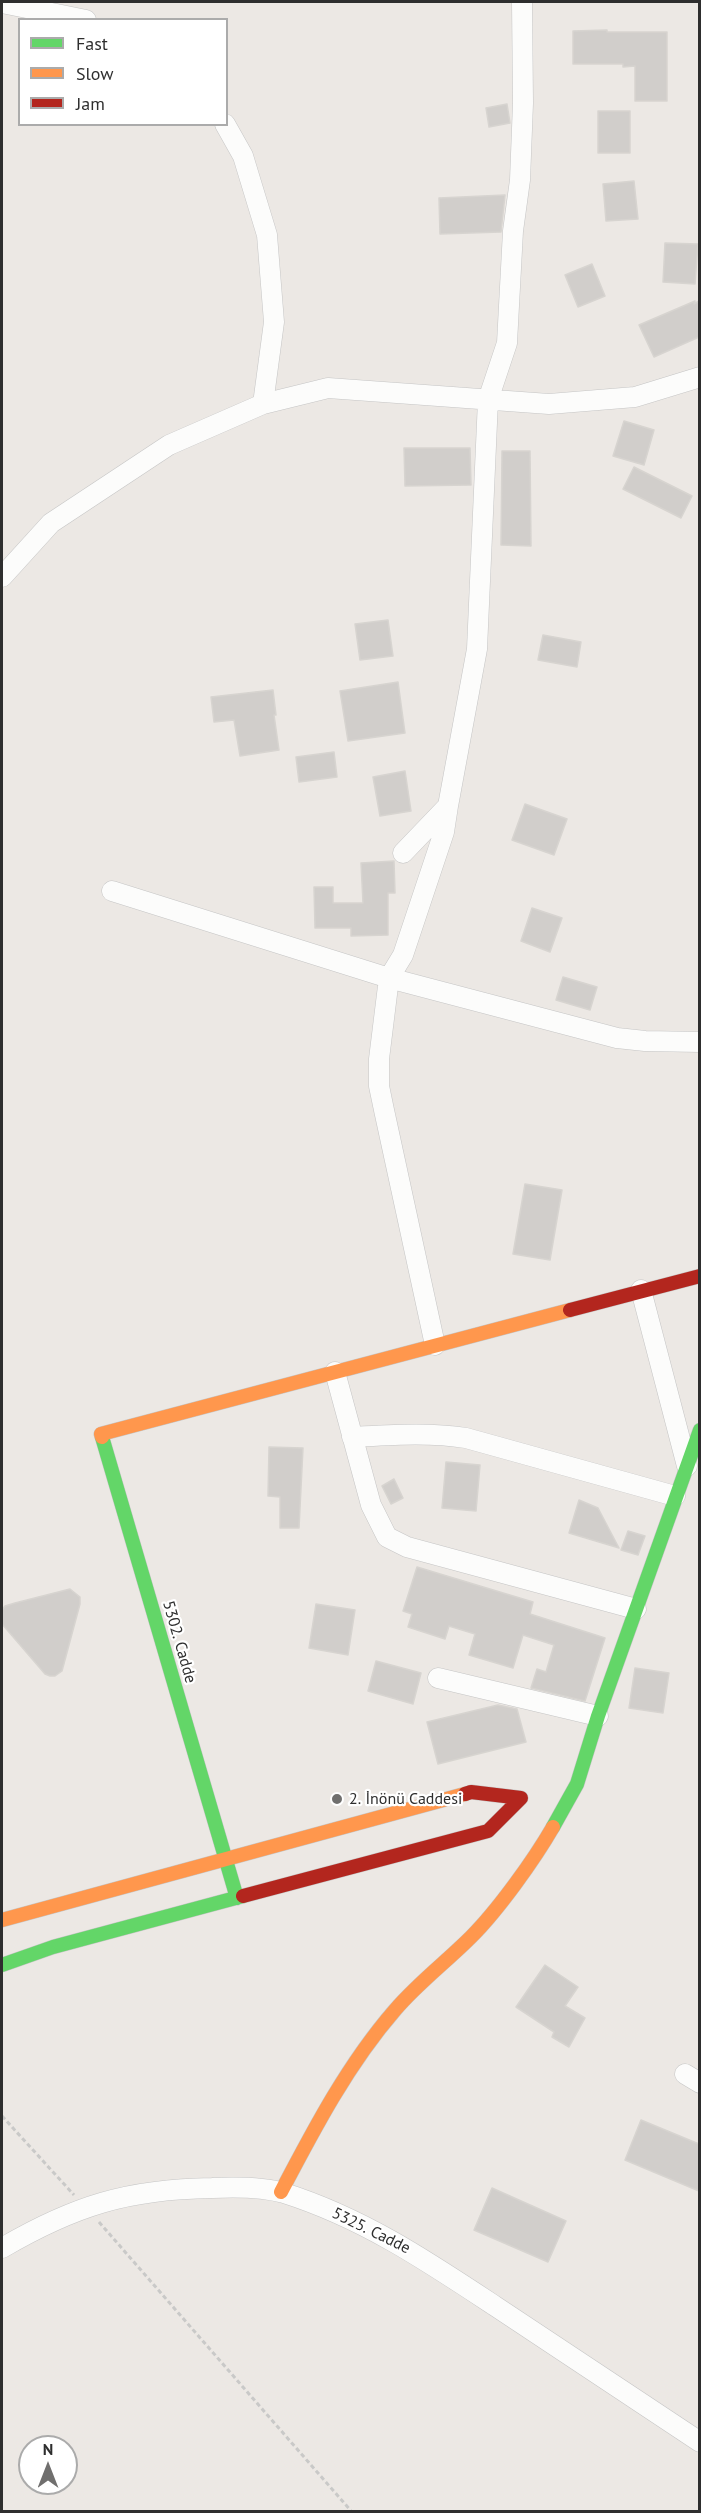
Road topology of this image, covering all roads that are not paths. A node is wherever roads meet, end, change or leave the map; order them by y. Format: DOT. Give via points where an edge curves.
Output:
graph roads {
  1 [pos="522,2"];
  2 [pos="2,3"];
  3 [pos="76,18"];
  4 [pos="226,126"];
  5 [pos="699,377"];
  6 [pos="488,400"];
  7 [pos="263,404"];
  8 [pos="2,577"];
  9 [pos="448,806"];
  10 [pos="403,853"];
  11 [pos="112,891"];
  12 [pos="389,978"];
  13 [pos="699,1042"];
  14 [pos="699,1276"];
  15 [pos="641,1290"];
  16 [pos="435,1345"];
  17 [pos="335,1372"];
  18 [pos="699,1430"];
  19 [pos="352,1437"];
  20 [pos="687,1466"];
  21 [pos="675,1496"];
  22 [pos="636,1609"];
  23 [pos="438,1678"];
  24 [pos="597,1716"];
  25 [pos="225,1859"];
  26 [pos="237,1898"];
  27 [pos="2,1920"];
  28 [pos="2,1965"];
  29 [pos="281,2192"];
  30 [pos="2,2248"];
  31 [pos="699,2442"];
  1 -- 6 [label="street" via="520,180 507,343"];
  2 -- 3 [label="street"];
  4 -- 7 [label="street" via="243,156 267,235 274,322"];
  5 -- 6 [label="street" via="635,397 549,404"];
  6 -- 7 [label="street" via="327,388"];
  6 -- 9 [label="street" via="477,650"];
  7 -- 8 [label="street" via="169,445 51,523"];
  9 -- 10 [label="street"];
  9 -- 12 [label="street" via="444,832 402,955"];
  11 -- 12 [label="street"];
  12 -- 13 [label="street" via="617,1038"];
  12 -- 16 [label="street" via="381,1028 379,1086"];
  14 -- 15 [label="street"];
  15 -- 16 [label="street"];
  15 -- 20 [label="street"];
  16 -- 17 [label="street"];
  17 -- 19 [label="street"];
  17 -- 25 [label="street, 5302. Cadde" via="101,1434"];
  18 -- 20 [label="street"];
  19 -- 21 [label="street" via="443,1434 466,1438"];
  19 -- 22 [label="street" via="371,1506 387,1537 396,1543"];
  20 -- 21 [label="street"];
  21 -- 22 [label="street"];
  22 -- 24 [label="street"];
  23 -- 24 [label="street"];
  24 -- 29 [label="street" via="577,1784 549,1834 498,1906 472,1936 418,1985 380,2030 316,2124"];
  25 -- 26 [label="street, 5302. Cadde"];
  25 -- 26 [label="street" via="471,1792 521,1798 488,1831"];
  25 -- 27 [label="street"];
  26 -- 28 [label="street" via="53,1947"];
  29 -- 30 [label="street, 5325. Cadde" via="228,2187 129,2194 85,2206"];
  29 -- 31 [label="street, 5325. Cadde" via="348,2217 409,2249"];
}
